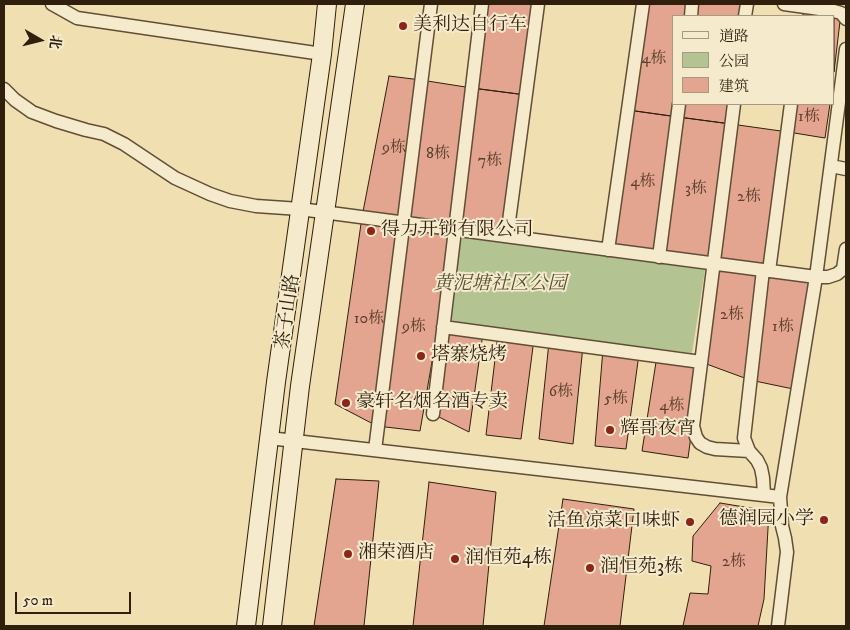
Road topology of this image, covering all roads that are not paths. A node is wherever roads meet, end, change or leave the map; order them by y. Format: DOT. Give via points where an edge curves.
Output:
graph roads {
  1 [pos="52,4"];
  2 [pos="327,4"];
  3 [pos="355,4"];
  4 [pos="431,4"];
  5 [pos="482,4"];
  6 [pos="538,4"];
  7 [pos="642,4"];
  8 [pos="784,4"];
  9 [pos="803,12"];
  10 [pos="846,19"];
  11 [pos="846,49"];
  12 [pos="322,54"];
  13 [pos="4,89"];
  14 [pos="680,105"];
  15 [pos="734,105"];
  16 [pos="791,105"];
  17 [pos="831,166"];
  18 [pos="846,169"];
  19 [pos="300,209"];
  20 [pos="325,212"];
  21 [pos="403,223"];
  22 [pos="455,229"];
  23 [pos="507,236"];
  24 [pos="846,249"];
  25 [pos="608,250"];
  26 [pos="660,256"];
  27 [pos="714,264"];
  28 [pos="766,271"];
  29 [pos="816,277"];
  30 [pos="443,327"];
  31 [pos="701,362"];
  32 [pos="433,414"];
  33 [pos="269,438"];
  34 [pos="293,441"];
  35 [pos="375,450"];
  36 [pos="748,451"];
  37 [pos="764,495"];
  38 [pos="780,497"];
  39 [pos="246,626"];
  40 [pos="272,626"];
  41 [pos="778,626"];
  1 -- 12 [label="street" via="77,18"];
  2 -- 12 [label="main road, 茶子山路"];
  3 -- 20 [label="main road, 茶子山路"];
  4 -- 21 [label="street"];
  5 -- 22 [label="street"];
  6 -- 23 [label="street"];
  7 -- 25 [label="street"];
  8 -- 9 [label="street"];
  9 -- 10 [label="street" via="834,11"];
  11 -- 17 [label="street"];
  12 -- 19 [label="main road, 茶子山路"];
  13 -- 19 [label="street" via="32,112 104,134 175,178 210,194 256,206"];
  14 -- 26 [label="street"];
  15 -- 27 [label="street"];
  16 -- 28 [label="street"];
  17 -- 18 [label="street"];
  17 -- 29 [label="street"];
  19 -- 20 [label="street"];
  19 -- 33 [label="main road, 茶子山路"];
  20 -- 21 [label="street"];
  20 -- 34 [label="main road, 茶子山路"];
  21 -- 22 [label="street"];
  21 -- 35 [label="street"];
  22 -- 23 [label="street"];
  22 -- 30 [label="street"];
  23 -- 25 [label="street"];
  24 -- 29 [label="street" via="843,269 828,277"];
  25 -- 26 [label="street"];
  26 -- 27 [label="street"];
  27 -- 28 [label="street"];
  27 -- 31 [label="street"];
  28 -- 29 [label="street"];
  28 -- 36 [label="street" via="744,431"];
  29 -- 38 [label="street"];
  30 -- 31 [label="street"];
  30 -- 32 [label="street"];
  31 -- 36 [label="street" via="693,426 696,436 700,443 715,450"];
  33 -- 34 [label="street"];
  33 -- 39 [label="main road, 茶子山路"];
  34 -- 35 [label="street"];
  34 -- 40 [label="main road, 茶子山路"];
  35 -- 37 [label="street"];
  36 -- 37 [label="street" via="761,468"];
  37 -- 38 [label="street"];
  38 -- 41 [label="street" via="787,552"];
}
